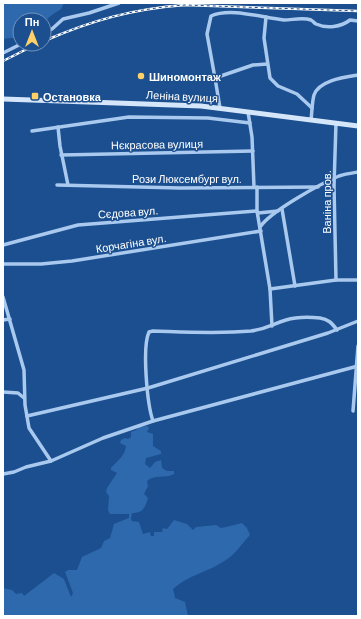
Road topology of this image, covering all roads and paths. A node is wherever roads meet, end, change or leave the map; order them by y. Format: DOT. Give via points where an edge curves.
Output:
graph roads {
  1 [pos="119,3"];
  2 [pos="266,17"];
  3 [pos="358,21"];
  4 [pos="52,29"];
  5 [pos="12,48"];
  6 [pos="3,53"];
  7 [pos="267,64"];
  8 [pos="358,75"];
  9 [pos="215,78"];
  10 [pos="3,99"];
  11 [pos="220,108"];
  12 [pos="312,108"];
  13 [pos="248,112"];
  14 [pos="311,120"];
  15 [pos="250,123"];
  16 [pos="336,123"];
  17 [pos="358,126"];
  18 [pos="58,127"];
  19 [pos="32,131"];
  20 [pos="253,151"];
  21 [pos="61,155"];
  22 [pos="358,172"];
  23 [pos="334,179"];
  24 [pos="57,185"];
  25 [pos="68,185"];
  26 [pos="318,187"];
  27 [pos="255,188"];
  28 [pos="281,210"];
  29 [pos="257,212"];
  30 [pos="261,229"];
  31 [pos="3,245"];
  32 [pos="3,264"];
  33 [pos="336,280"];
  34 [pos="358,280"];
  35 [pos="295,286"];
  36 [pos="270,289"];
  37 [pos="3,297"];
  38 [pos="10,319"];
  39 [pos="3,320"];
  40 [pos="358,321"];
  41 [pos="272,326"];
  42 [pos="337,330"];
  43 [pos="358,346"];
  44 [pos="357,366"];
  45 [pos="356,386"];
  46 [pos="148,388"];
  47 [pos="3,392"];
  48 [pos="24,398"];
  49 [pos="353,411"];
  50 [pos="26,416"];
  51 [pos="152,421"];
  52 [pos="51,461"];
  53 [pos="3,474"];
  1 -- 4 [label="street" via="63,19"];
  2 -- 3 [label="street" via="311,20 316,24 334,27 341,27 350,20"];
  2 -- 7 [label="street" via="263,33"];
  2 -- 9 [label="street" via="255,14 211,16 207,34"];
  5 -- 6 [label="street"];
  7 -- 9 [label="street" via="253,65"];
  7 -- 12 [label="street" via="270,78 275,84 297,94"];
  8 -- 12 [label="street" via="340,78 320,87 314,94"];
  9 -- 11 [label="street"];
  10 -- 11 [label="main road, Леніна вулиця"];
  11 -- 13 [label="main road, Леніна вулиця"];
  12 -- 14 [label="street"];
  13 -- 14 [label="main road, Леніна вулиця"];
  13 -- 15 [label="street"];
  14 -- 16 [label="main road, Леніна вулиця"];
  15 -- 18 [label="street" via="208,118 129,117"];
  15 -- 20 [label="street"];
  16 -- 17 [label="main road, Леніна вулиця"];
  16 -- 23 [label="street, Ваніна пров."];
  18 -- 19 [label="street"];
  18 -- 21 [label="street"];
  20 -- 21 [label="street, Нєкрасова вулиця"];
  20 -- 27 [label="street"];
  21 -- 25 [label="street"];
  22 -- 23 [label="street"];
  23 -- 26 [label="street"];
  23 -- 33 [label="street, Ваніна пров."];
  24 -- 25 [label="street, Рози Люксембург вул."];
  25 -- 27 [label="street, Рози Люксембург вул."];
  26 -- 27 [label="street, Рози Люксембург вул."];
  26 -- 28 [label="street"];
  27 -- 29 [label="street"];
  28 -- 29 [label="street, Сєдова вул."];
  28 -- 30 [label="street" via="268,217"];
  28 -- 35 [label="street"];
  29 -- 30 [label="street"];
  29 -- 31 [label="street, Сєдова вул." via="78,225"];
  30 -- 32 [label="street, Корчагіна вул." via="96,258 41,264"];
  30 -- 36 [label="street"];
  33 -- 34 [label="street"];
  33 -- 35 [label="street"];
  35 -- 36 [label="street"];
  36 -- 41 [label="street"];
  37 -- 38 [label="street"];
  38 -- 39 [label="street"];
  38 -- 48 [label="street" via="24,370"];
  40 -- 42 [label="street"];
  41 -- 42 [label="street" via="293,318 320,318 328,320"];
  41 -- 46 [label="street" via="250,331 218,333 149,332 146,356"];
  42 -- 46 [label="street"];
  43 -- 44 [label="street"];
  44 -- 45 [label="street"];
  44 -- 51 [label="street"];
  45 -- 49 [label="street"];
  46 -- 50 [label="street"];
  46 -- 51 [label="street"];
  47 -- 48 [label="street" via="18,393"];
  48 -- 50 [label="street"];
  50 -- 52 [label="street" via="29,428"];
  51 -- 52 [label="street"];
  52 -- 53 [label="street"];
}
